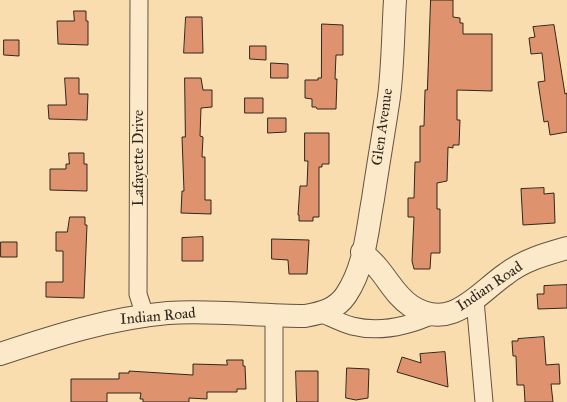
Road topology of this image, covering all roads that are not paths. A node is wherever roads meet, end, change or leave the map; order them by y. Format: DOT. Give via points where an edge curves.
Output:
graph roads {
  1 [pos="139,0"];
  2 [pos="396,0"];
  3 [pos="567,248"];
  4 [pos="362,252"];
  5 [pos="475,300"];
  6 [pos="320,313"];
  7 [pos="435,314"];
  8 [pos="274,315"];
  9 [pos="145,316"];
  10 [pos="0,354"];
  11 [pos="274,402"];
  12 [pos="484,402"];
  1 -- 9 [label="street, Lafayette Drive" via="138,294"];
  2 -- 4 [label="street, Glen Avenue" via="389,96"];
  3 -- 5 [label="street, Indian Road" via="535,257 506,273"];
  4 -- 6 [label="street, Indian Road" via="359,269 346,296 326,312"];
  4 -- 7 [label="street, Indian Road" via="410,306"];
  5 -- 7 [label="street, Indian Road" via="460,310 448,314"];
  5 -- 12 [label="street"];
  6 -- 7 [label="street, Indian Road" via="352,326 369,328 392,328 414,324"];
  6 -- 8 [label="street, Indian Road" via="305,316"];
  8 -- 9 [label="street, Indian Road" via="170,313"];
  8 -- 11 [label="street"];
  9 -- 10 [label="street, Indian Road" via="112,321"];
}
